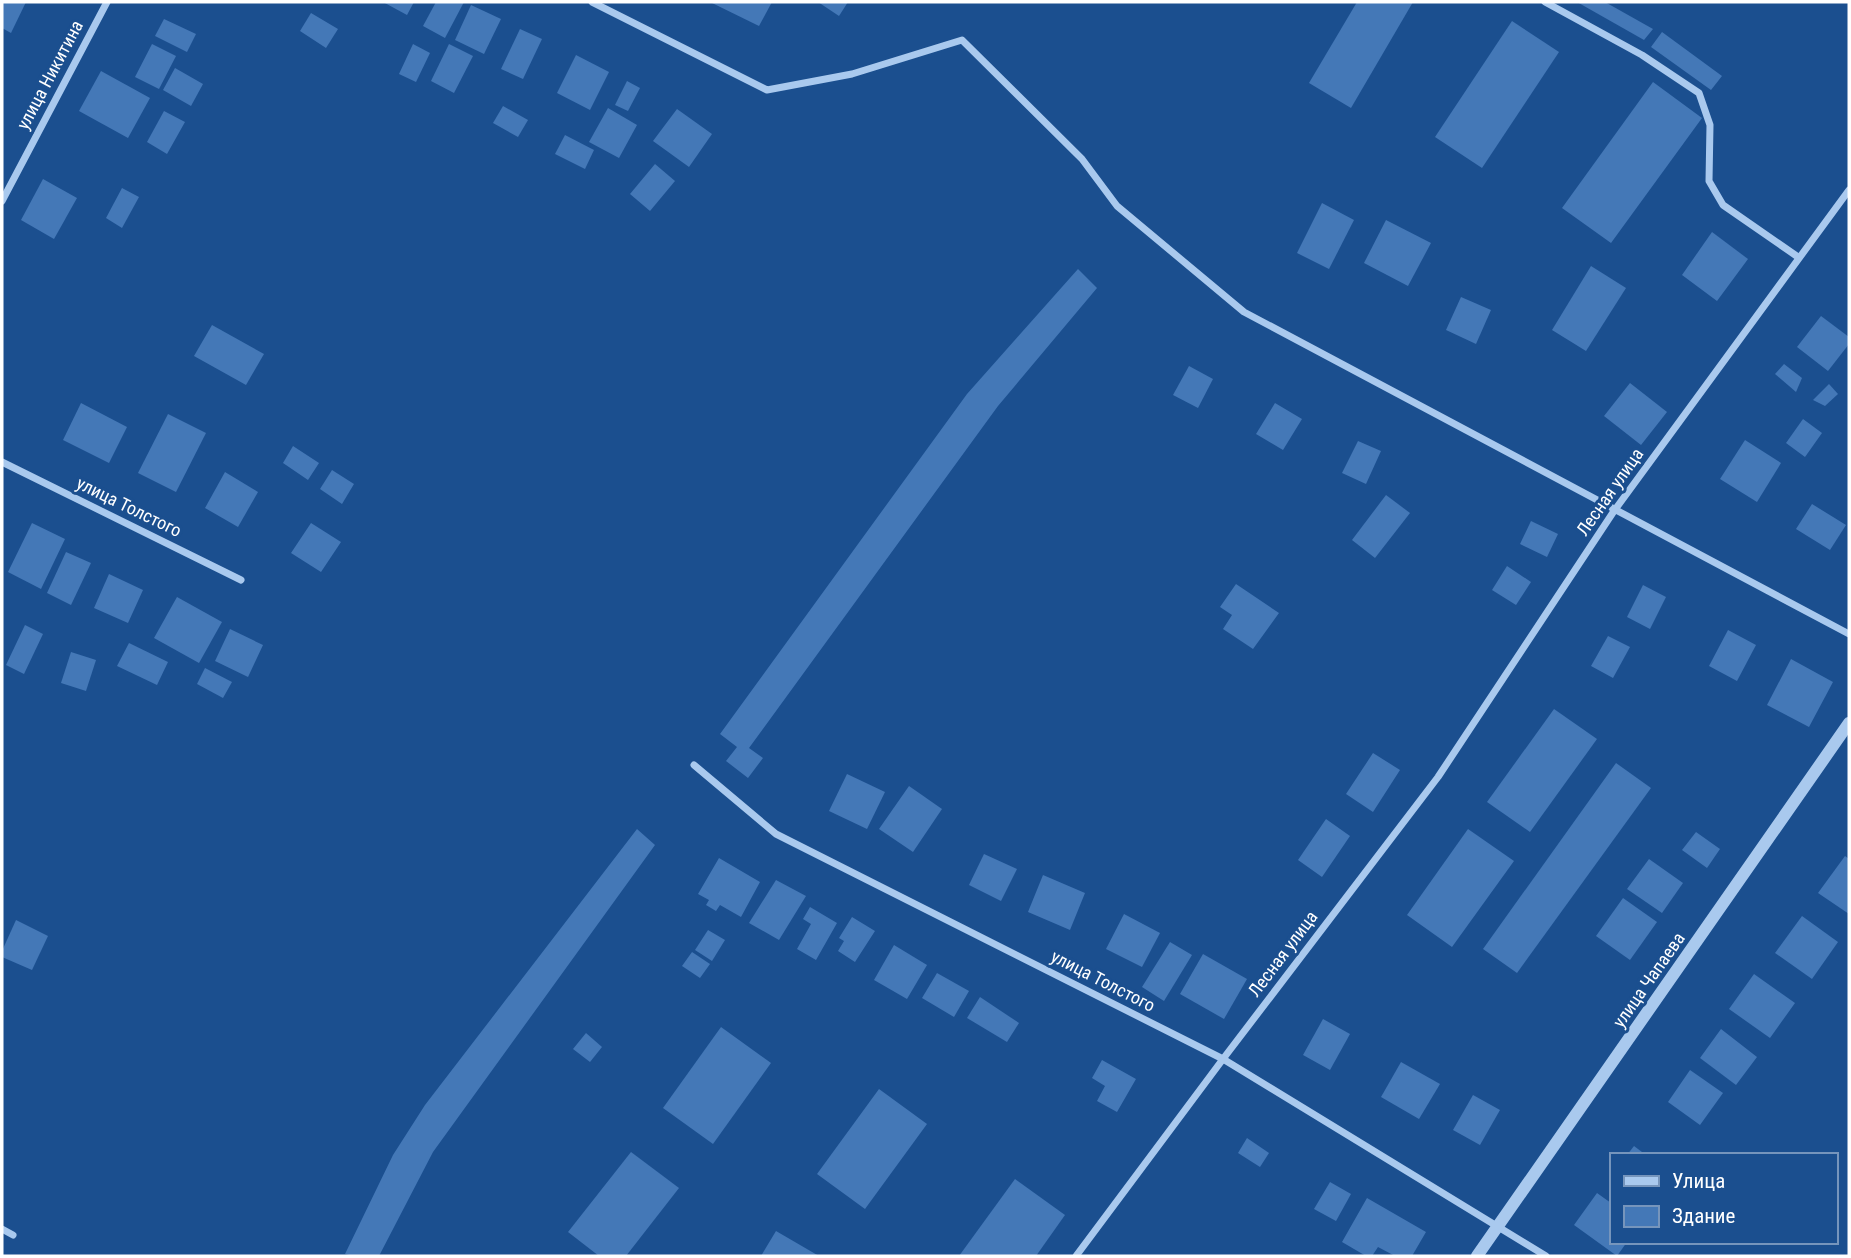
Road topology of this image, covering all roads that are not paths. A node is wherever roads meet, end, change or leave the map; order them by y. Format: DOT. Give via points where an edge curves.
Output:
graph roads {
  1 [pos="107,2"];
  2 [pos="592,2"];
  3 [pos="1545,2"];
  4 [pos="1849,190"];
  5 [pos="2,201"];
  6 [pos="1798,257"];
  7 [pos="2,462"];
  8 [pos="1614,511"];
  9 [pos="241,580"];
  10 [pos="1849,634"];
  11 [pos="1849,723"];
  12 [pos="694,765"];
  13 [pos="1223,1059"];
  14 [pos="1499,1227"];
  15 [pos="2,1229"];
  16 [pos="13,1235"];
  17 [pos="1076,1256"];
  18 [pos="1477,1256"];
  19 [pos="1546,1256"];
  1 -- 5 [label="street, улица Никитина"];
  2 -- 8 [label="street" via="767,90 852,74 962,40 1082,159 1117,206 1244,313"];
  3 -- 6 [label="street" via="1642,55 1699,93 1710,125 1709,181 1723,205"];
  4 -- 6 [label="street, Лесная улица"];
  6 -- 8 [label="street, Лесная улица"];
  7 -- 9 [label="street, улица Толстого"];
  8 -- 10 [label="street"];
  8 -- 13 [label="street, Лесная улица" via="1438,777"];
  11 -- 14 [label="street, улица Чапаева"];
  12 -- 13 [label="street, улица Толстого" via="776,834"];
  13 -- 14 [label="street, улица Толстого"];
  13 -- 17 [label="street, Лесная улица"];
  14 -- 18 [label="street, улица Чапаева"];
  14 -- 19 [label="street, улица Толстого"];
  15 -- 16 [label="street"];
}
